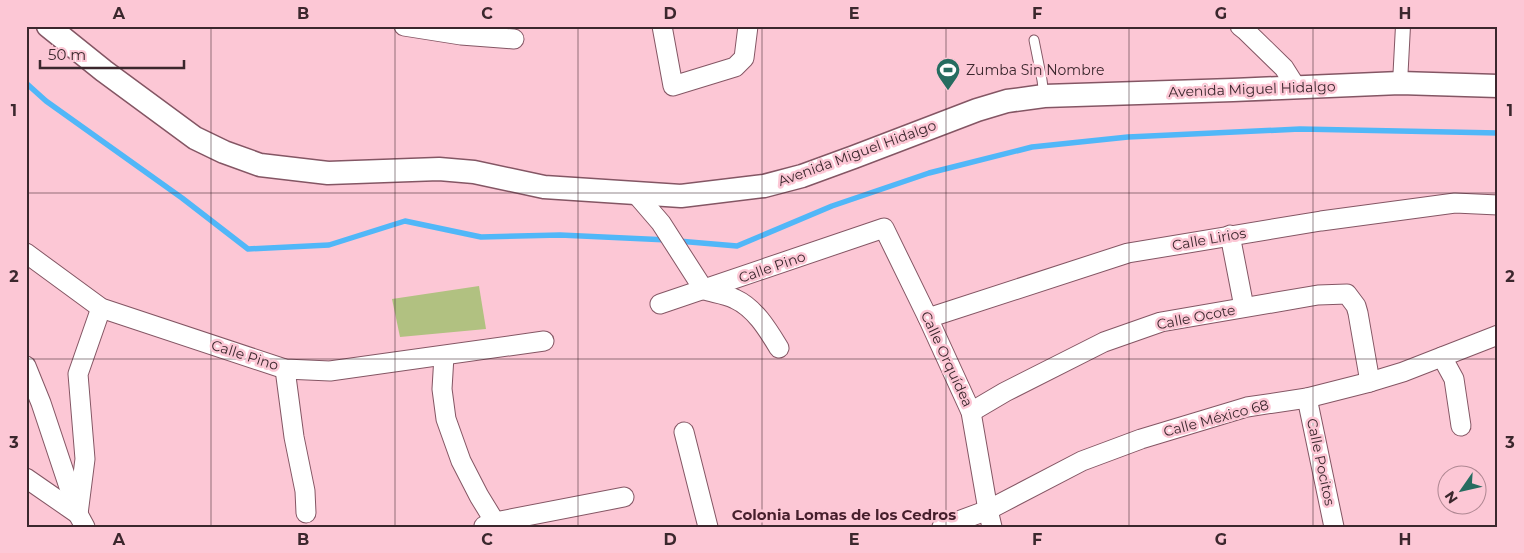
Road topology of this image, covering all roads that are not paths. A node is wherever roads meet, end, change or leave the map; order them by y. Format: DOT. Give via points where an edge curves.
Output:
graph roads {
  1 [pos="48,26"];
  2 [pos="404,26"];
  3 [pos="662,26"];
  4 [pos="748,26"];
  5 [pos="1240,26"];
  6 [pos="1403,26"];
  7 [pos="514,40"];
  8 [pos="1034,40"];
  9 [pos="1400,83"];
  10 [pos="1498,86"];
  11 [pos="1296,87"];
  12 [pos="1044,96"];
  13 [pos="636,194"];
  14 [pos="1498,205"];
  15 [pos="884,228"];
  16 [pos="1230,235"];
  17 [pos="26,252"];
  18 [pos="701,285"];
  19 [pos="660,304"];
  20 [pos="1244,307"];
  21 [pos="101,308"];
  22 [pos="928,318"];
  23 [pos="1498,335"];
  24 [pos="544,341"];
  25 [pos="779,348"];
  26 [pos="444,356"];
  27 [pos="1442,357"];
  28 [pos="26,366"];
  29 [pos="285,369"];
  30 [pos="1370,382"];
  31 [pos="1308,398"];
  32 [pos="971,412"];
  33 [pos="1461,426"];
  34 [pos="684,432"];
  35 [pos="26,478"];
  36 [pos="624,497"];
  37 [pos="306,513"];
  38 [pos="990,518"];
  39 [pos="82,521"];
  40 [pos="492,525"];
  41 [pos="708,527"];
  42 [pos="942,527"];
  43 [pos="1334,527"];
  1 -- 13 [label="street, Avenida Miguel Hidalgo" via="195,138 260,165 328,173 439,169 474,172 544,187"];
  2 -- 7 [label="street"];
  3 -- 4 [label="street" via="673,86 735,67 744,58"];
  5 -- 11 [label="street" via="1284,68"];
  6 -- 9 [label="street"];
  8 -- 12 [label="lane"];
  9 -- 10 [label="street, Avenida Miguel Hidalgo"];
  9 -- 11 [label="street, Avenida Miguel Hidalgo"];
  11 -- 12 [label="street, Avenida Miguel Hidalgo"];
  12 -- 13 [label="street, Avenida Miguel Hidalgo" via="1007,101 977,110 802,176 764,186 681,196"];
  13 -- 18 [label="street" via="661,223"];
  14 -- 16 [label="street, Calle Lirios" via="1455,203"];
  15 -- 18 [label="street, Calle Pino"];
  15 -- 22 [label="street, Calle Orquídea"];
  16 -- 20 [label="street"];
  16 -- 22 [label="street, Calle Lirios" via="1128,253"];
  17 -- 21 [label="street, Calle Pino"];
  18 -- 19 [label="street, Calle Pino"];
  18 -- 25 [label="street" via="735,299 755,314"];
  20 -- 30 [label="street, Calle Ocote" via="1318,295 1347,294 1356,306"];
  20 -- 32 [label="street, Calle Ocote" via="1160,322 1104,342"];
  21 -- 29 [label="street, Calle Pino"];
  21 -- 39 [label="street" via="78,374 85,459"];
  22 -- 32 [label="street, Calle Orquídea"];
  23 -- 27 [label="street, Calle México 68"];
  24 -- 26 [label="street, Calle Pino"];
  26 -- 29 [label="street, Calle Pino" via="330,372"];
  26 -- 40 [label="street" via="442,389 446,419 461,461"];
  27 -- 30 [label="street, Calle México 68"];
  27 -- 33 [label="street" via="1454,379"];
  28 -- 39 [label="street"];
  29 -- 37 [label="street"];
  30 -- 31 [label="street, Calle México 68"];
  31 -- 38 [label="street, Calle México 68" via="1247,407 1141,439 1082,461"];
  31 -- 43 [label="street, Calle Pocitos"];
  32 -- 38 [label="street, Calle Orquídea"];
  34 -- 41 [label="street"];
  35 -- 39 [label="street"];
  36 -- 40 [label="street"];
  38 -- 42 [label="street, Calle México 68"];
}
